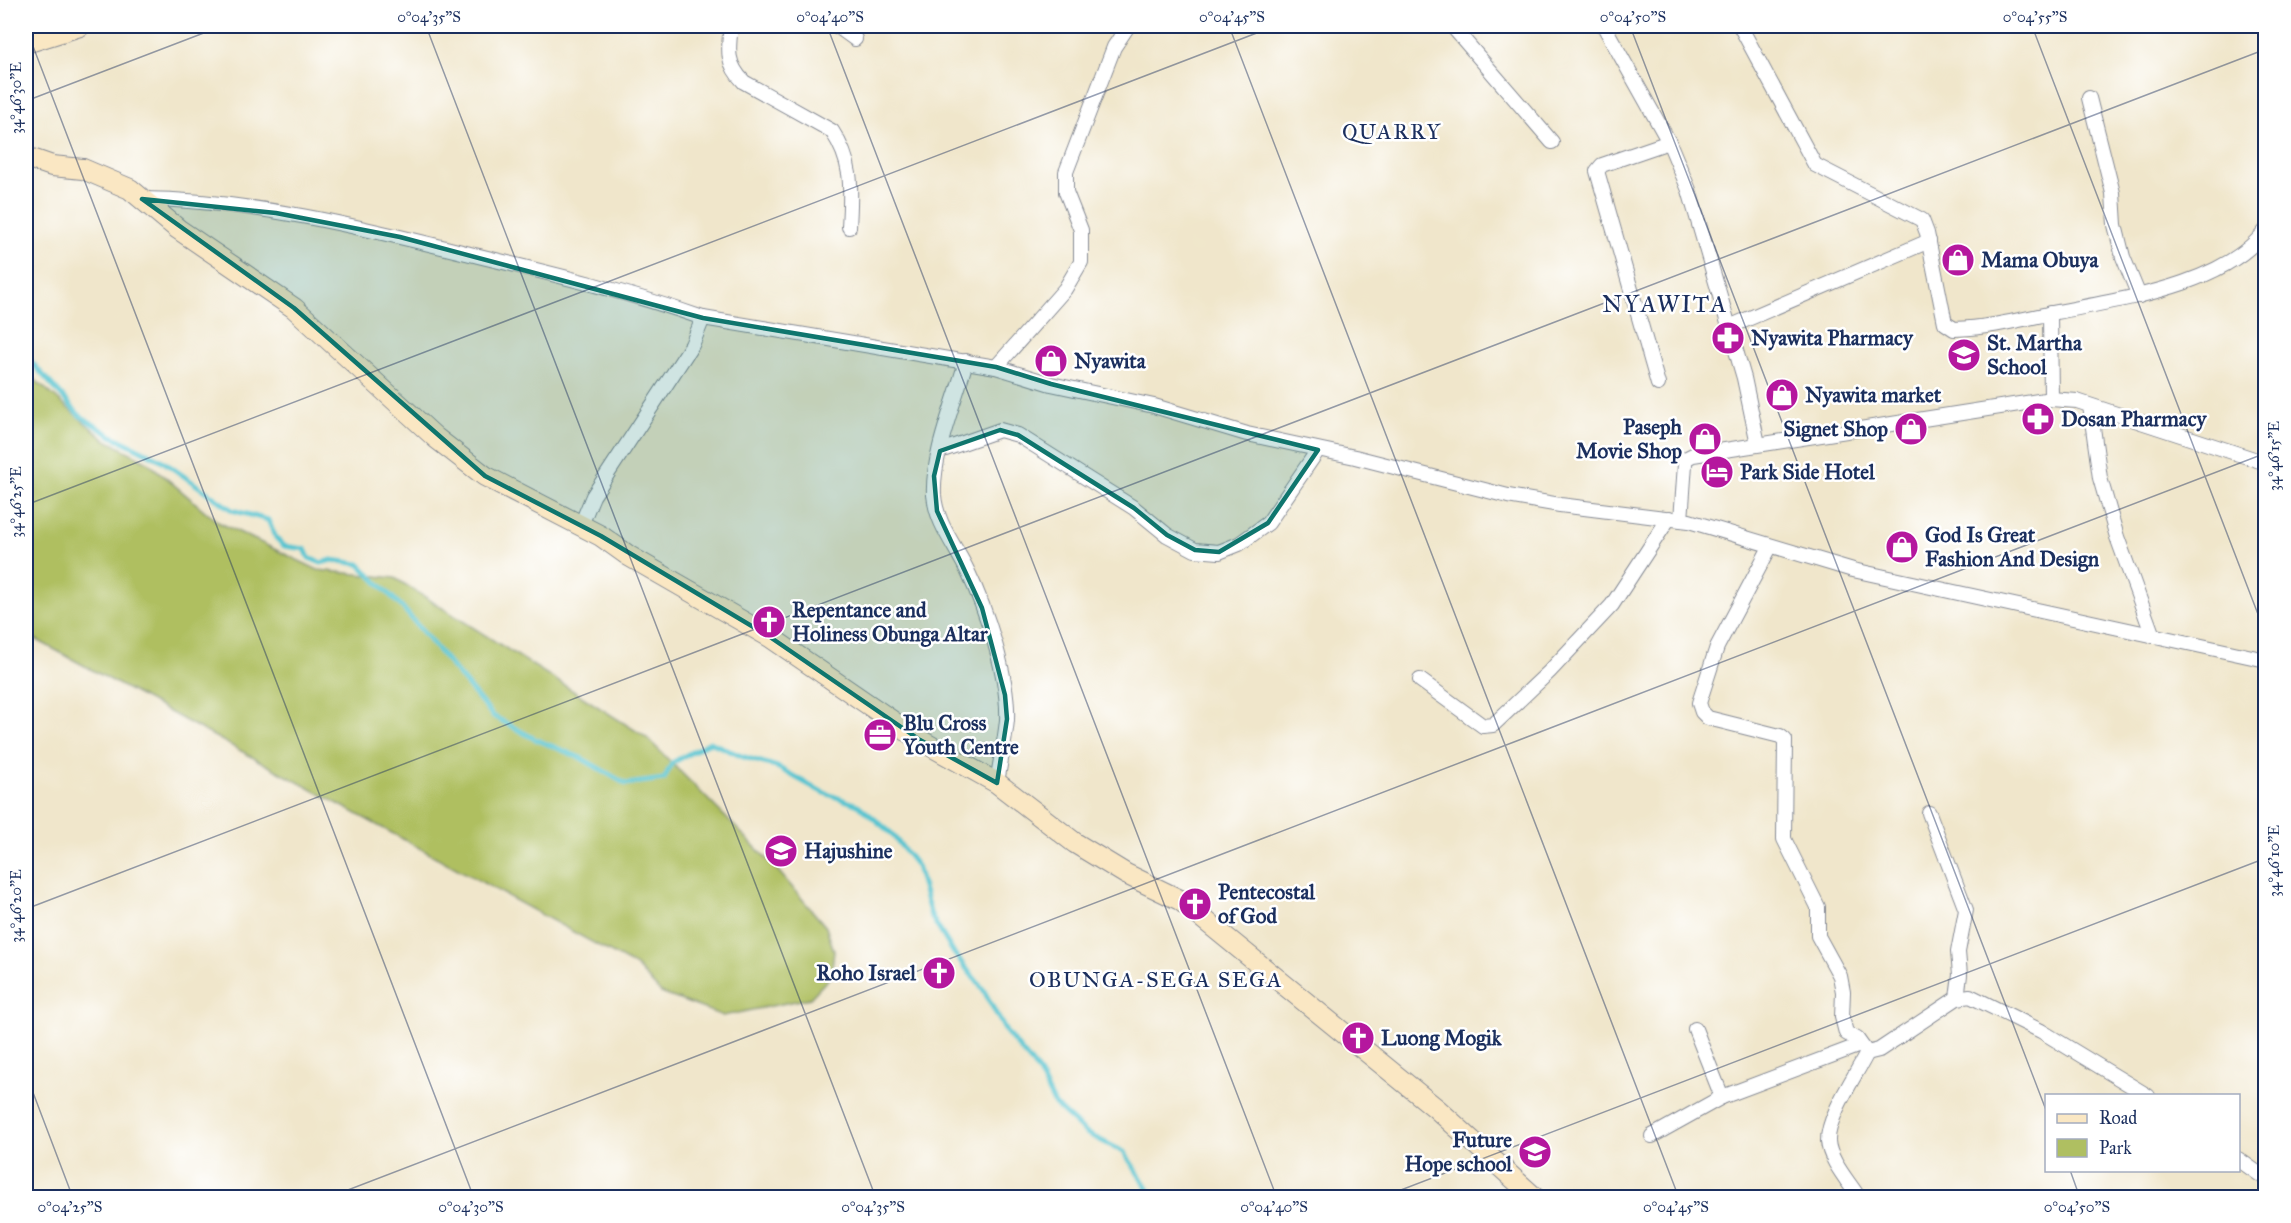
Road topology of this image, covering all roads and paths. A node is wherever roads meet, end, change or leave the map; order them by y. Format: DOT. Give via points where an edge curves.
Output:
graph roads {
  1 [pos="80,26"];
  2 [pos="731,26"];
  3 [pos="837,26"];
  4 [pos="1128,26"];
  5 [pos="1452,26"];
  6 [pos="1604,26"];
  7 [pos="1740,26"];
  8 [pos="855,39"];
  9 [pos="26,43"];
  10 [pos="2089,98"];
  11 [pos="1552,142"];
  12 [pos="1669,142"];
  13 [pos="26,158"];
  14 [pos="142,199"];
  15 [pos="849,227"];
  16 [pos="2265,230"];
  17 [pos="1929,241"];
  18 [pos="2139,296"];
  19 [pos="2050,314"];
  20 [pos="703,318"];
  21 [pos="1729,327"];
  22 [pos="966,361"];
  23 [pos="996,367"];
  24 [pos="1658,384"];
  25 [pos="2051,399"];
  26 [pos="2090,406"];
  27 [pos="1758,444"];
  28 [pos="1318,450"];
  29 [pos="940,451"];
  30 [pos="2265,463"];
  31 [pos="1675,519"];
  32 [pos="581,525"];
  33 [pos="1770,547"];
  34 [pos="2153,636"];
  35 [pos="2265,660"];
  36 [pos="1420,680"];
  37 [pos="997,783"];
  38 [pos="1929,813"];
  39 [pos="1957,998"];
  40 [pos="1695,1029"];
  41 [pos="1864,1049"];
  42 [pos="2146,1094"];
  43 [pos="1722,1097"];
  44 [pos="1652,1136"];
  45 [pos="2240,1160"];
  46 [pos="2265,1179"];
  47 [pos="1535,1197"];
  48 [pos="1859,1197"];
  1 -- 9 [label="street"];
  2 -- 15 [label="street" via="729,55 733,71 744,82 832,130 839,141 851,178"];
  3 -- 8 [label="street"];
  4 -- 23 [label="street" via="1114,47 1066,171 1066,192 1080,230 1081,262 1065,289"];
  5 -- 11 [label="street"];
  6 -- 12 [label="street"];
  7 -- 17 [label="street" via="1815,165 1922,220"];
  10 -- 18 [label="street" via="2113,193 2120,247"];
  12 -- 21 [label="street" via="1689,190"];
  12 -- 24 [label="street" via="1602,165 1597,171"];
  13 -- 14 [label="street" via="83,169 130,189"];
  14 -- 20 [label="street" via="276,213 400,237 645,299"];
  14 -- 32 [label="street" via="178,229 294,309 436,438 485,476"];
  16 -- 18 [label="street" via="2254,246 2239,256 2176,286"];
  17 -- 19 [label="street" via="1948,327 1968,329"];
  17 -- 21 [label="street"];
  18 -- 19 [label="street"];
  19 -- 25 [label="street"];
  20 -- 22 [label="street"];
  20 -- 32 [label="street" via="692,345 593,496"];
  21 -- 27 [label="street"];
  22 -- 23 [label="street"];
  22 -- 29 [label="street"];
  23 -- 28 [label="street"];
  25 -- 26 [label="street"];
  25 -- 27 [label="street"];
  26 -- 30 [label="street"];
  26 -- 34 [label="street" via="2100,478"];
  27 -- 31 [label="street" via="1685,459"];
  28 -- 29 [label="street" via="1268,523 1239,544 1219,552 1195,550 1167,535 1134,508 1018,435 1000,430"];
  28 -- 31 [label="street" via="1560,506"];
  29 -- 37 [label="street" via="934,476 937,511 982,608 1005,695 1007,719"];
  31 -- 33 [label="street"];
  31 -- 36 [label="street" via="1612,604 1550,672 1493,725 1479,723"];
  32 -- 37 [label="street" via="770,637 920,740"];
  33 -- 34 [label="street" via="1853,570"];
  33 -- 41 [label="street" via="1717,647 1699,703 1708,718 1785,740 1784,839 1818,907 1818,936 1840,976 1846,1033 1857,1038"];
  34 -- 35 [label="street"];
  37 -- 47 [label="street" via="1075,843 1180,900 1437,1109"];
  38 -- 39 [label="street" via="1966,910 1958,952"];
  39 -- 41 [label="street" via="1879,1050"];
  39 -- 42 [label="street" via="1970,996 2040,1031"];
  40 -- 43 [label="street"];
  41 -- 43 [label="street"];
  41 -- 48 [label="street" via="1830,1125 1828,1142 1831,1154"];
  43 -- 44 [label="street"];
  45 -- 46 [label="street"];
}
